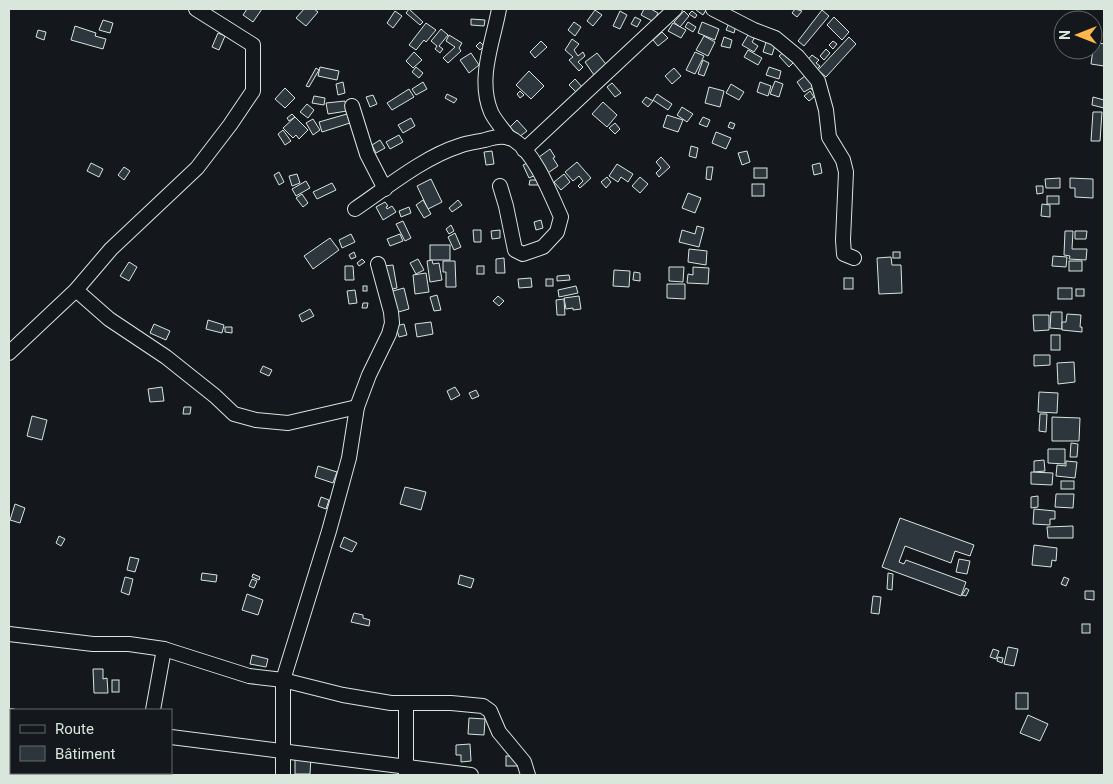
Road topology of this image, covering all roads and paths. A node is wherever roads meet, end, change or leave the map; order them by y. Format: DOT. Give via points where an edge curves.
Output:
graph roads {
  1 [pos="196,9"];
  2 [pos="499,9"];
  3 [pos="674,9"];
  4 [pos="713,9"];
  5 [pos="352,106"];
  6 [pos="509,138"];
  7 [pos="524,150"];
  8 [pos="500,186"];
  9 [pos="385,189"];
  10 [pos="355,209"];
  11 [pos="854,258"];
  12 [pos="378,264"];
  13 [pos="76,290"];
  14 [pos="9,353"];
  15 [pos="357,407"];
  16 [pos="9,634"];
  17 [pos="164,649"];
  18 [pos="283,680"];
  19 [pos="406,704"];
  20 [pos="153,709"];
  21 [pos="172,737"];
  22 [pos="282,751"];
  23 [pos="405,771"];
  24 [pos="283,775"];
  25 [pos="471,775"];
  26 [pos="528,775"];
  1 -- 13 [label="street" via="253,45 253,91 197,168 111,249"];
  2 -- 6 [label="street" via="484,78 492,113"];
  3 -- 7 [label="street"];
  4 -- 11 [label="street" via="775,38 798,57 818,81 829,138 843,160 846,172 844,254"];
  5 -- 9 [label="street" via="367,154"];
  6 -- 7 [label="street"];
  6 -- 9 [label="street" via="499,136 436,155"];
  7 -- 8 [label="street" via="541,172 561,217 557,232 542,247 523,254 515,250"];
  9 -- 10 [label="street"];
  12 -- 15 [label="street" via="392,323"];
  13 -- 14 [label="street"];
  13 -- 15 [label="street" via="109,318 173,362 234,414 288,423"];
  15 -- 18 [label="street" via="349,458"];
  16 -- 17 [label="street"];
  17 -- 18 [label="street" via="248,676"];
  17 -- 20 [label="street"];
  18 -- 19 [label="street" via="343,695"];
  18 -- 22 [label="street"];
  19 -- 23 [label="street"];
  19 -- 26 [label="street" via="482,706 490,711 499,732 524,762"];
  21 -- 22 [label="street"];
  22 -- 23 [label="street"];
  22 -- 24 [label="street"];
  23 -- 25 [label="street"];
}
